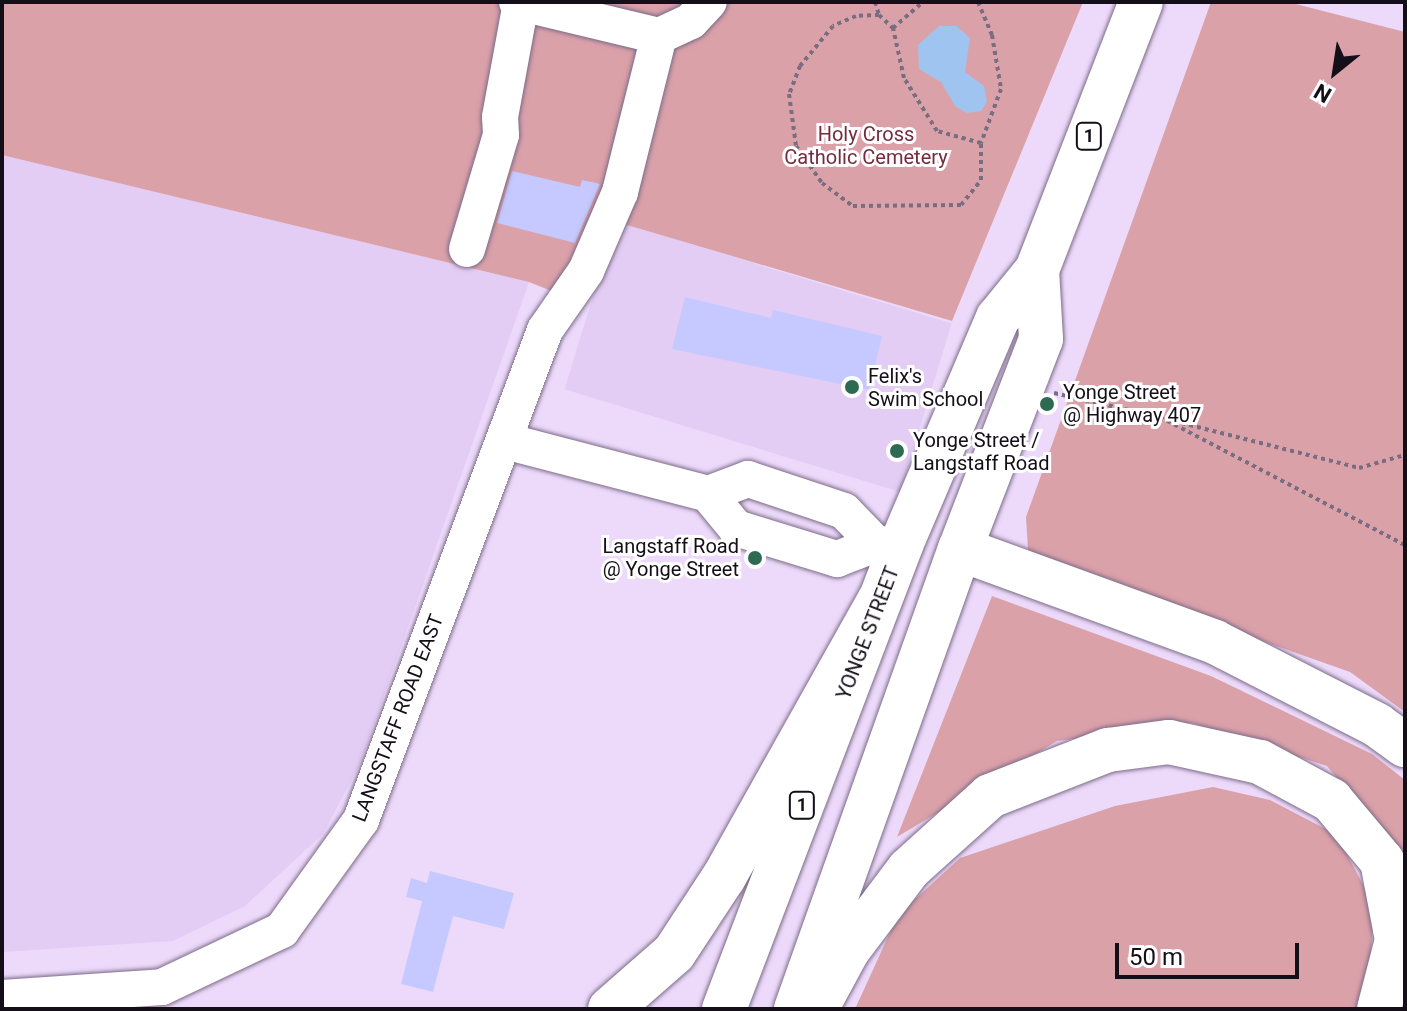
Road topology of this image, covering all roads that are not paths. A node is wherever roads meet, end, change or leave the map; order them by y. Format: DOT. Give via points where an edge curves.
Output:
graph roads {
  1 [pos="519,2"];
  2 [pos="709,2"];
  3 [pos="1141,2"];
  4 [pos="659,36"];
  5 [pos="467,249"];
  6 [pos="1037,270"];
  7 [pos="505,441"];
  8 [pos="708,494"];
  9 [pos="889,544"];
  10 [pos="960,549"];
  11 [pos="879,601"];
  12 [pos="1405,745"];
  13 [pos="2,998"];
  14 [pos="610,1009"];
  15 [pos="724,1009"];
  16 [pos="796,1009"];
  17 [pos="816,1009"];
  18 [pos="1379,1009"];
  1 -- 4 [label="street"];
  1 -- 5 [label="street" via="501,135"];
  2 -- 4 [label="street" via="691,21"];
  3 -- 6 [label="main road, YONGE STREET / 1"];
  4 -- 7 [label="street, LANGSTAFF ROAD EAST" via="620,192 586,271 545,330"];
  6 -- 9 [label="main road, YONGE STREET / 1" via="998,318"];
  6 -- 10 [label="main road, YONGE STREET / 1" via="1041,339"];
  7 -- 8 [label="street"];
  7 -- 13 [label="street, LANGSTAFF ROAD EAST" via="361,820 282,930 162,987"];
  8 -- 9 [label="street" via="748,479 844,511"];
  8 -- 9 [label="street" via="736,528 837,559"];
  9 -- 10 [label="main road"];
  9 -- 11 [label="main road, YONGE STREET / 1"];
  10 -- 12 [label="main road" via="1215,642 1377,725"];
  10 -- 16 [label="main road, YONGE STREET / 1"];
  11 -- 14 [label="main road" via="724,877 674,953"];
  11 -- 15 [label="main road, YONGE STREET / 1"];
  17 -- 18 [label="main road" via="848,950 909,869 990,796 1108,750 1169,742 1260,762 1331,800 1382,861 1397,940"];
}
